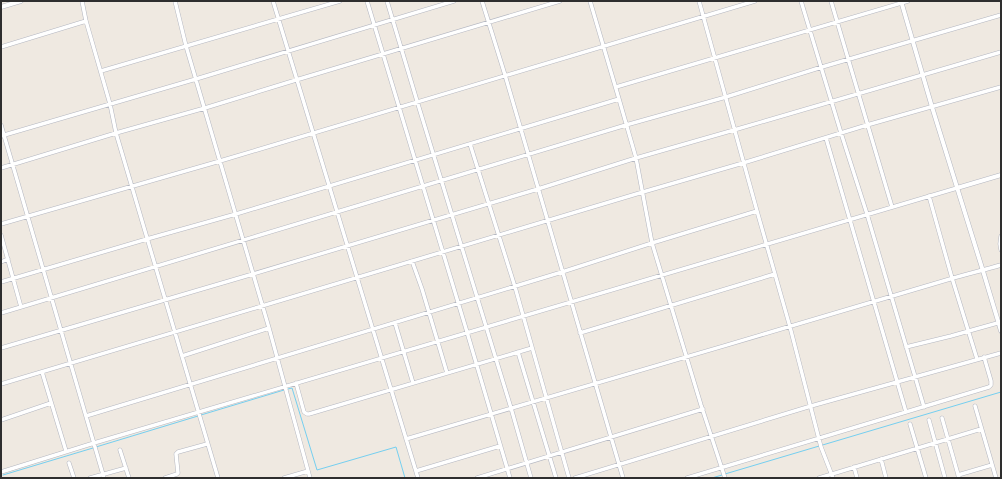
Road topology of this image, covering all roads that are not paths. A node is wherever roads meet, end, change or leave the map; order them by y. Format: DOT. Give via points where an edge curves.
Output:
graph roads {
  1 [pos="22,1"];
  2 [pos="82,1"];
  3 [pos="175,1"];
  4 [pos="273,1"];
  5 [pos="340,1"];
  6 [pos="367,1"];
  7 [pos="388,1"];
  8 [pos="454,1"];
  9 [pos="482,1"];
  10 [pos="560,1"];
  11 [pos="590,1"];
  12 [pos="699,1"];
  13 [pos="755,1"];
  14 [pos="801,1"];
  15 [pos="830,1"];
  16 [pos="908,1"];
  17 [pos="901,2"];
  18 [pos="1,7"];
  19 [pos="1001,15"];
  20 [pos="703,16"];
  21 [pos="278,19"];
  22 [pos="393,19"];
  23 [pos="86,21"];
  24 [pos="489,22"];
  25 [pos="837,22"];
  26 [pos="374,25"];
  27 [pos="810,30"];
  28 [pos="912,41"];
  29 [pos="186,46"];
  30 [pos="604,46"];
  31 [pos="1,47"];
  32 [pos="402,48"];
  33 [pos="288,51"];
  34 [pos="1001,52"];
  35 [pos="383,54"];
  36 [pos="715,58"];
  37 [pos="848,60"];
  38 [pos="822,67"];
  39 [pos="101,71"];
  40 [pos="505,75"];
  41 [pos="922,75"];
  42 [pos="196,79"];
  43 [pos="296,80"];
  44 [pos="616,87"];
  45 [pos="1001,87"];
  46 [pos="858,94"];
  47 [pos="726,97"];
  48 [pos="619,99"];
  49 [pos="832,101"];
  50 [pos="417,102"];
  51 [pos="110,104"];
  52 [pos="399,107"];
  53 [pos="932,107"];
  54 [pos="205,108"];
  55 [pos="1,125"];
  56 [pos="626,125"];
  57 [pos="867,125"];
  58 [pos="520,129"];
  59 [pos="734,130"];
  60 [pos="116,133"];
  61 [pos="312,133"];
  62 [pos="841,133"];
  63 [pos="2,136"];
  64 [pos="826,138"];
  65 [pos="470,144"];
  66 [pos="433,155"];
  67 [pos="528,155"];
  68 [pos="636,158"];
  69 [pos="416,160"];
  70 [pos="220,161"];
  71 [pos="744,163"];
  72 [pos="12,164"];
  73 [pos="1,168"];
  74 [pos="478,170"];
  75 [pos="1001,175"];
  76 [pos="441,181"];
  77 [pos="329,185"];
  78 [pos="132,186"];
  79 [pos="423,186"];
  80 [pos="957,188"];
  81 [pos="538,189"];
  82 [pos="643,192"];
  83 [pos="929,196"];
  84 [pos="488,203"];
  85 [pos="892,207"];
  86 [pos="757,211"];
  87 [pos="337,212"];
  88 [pos="236,214"];
  89 [pos="452,214"];
  90 [pos="867,214"];
  91 [pos="28,217"];
  92 [pos="434,220"];
  93 [pos="849,220"];
  94 [pos="547,221"];
  95 [pos="1,224"];
  96 [pos="1,235"];
  97 [pos="499,235"];
  98 [pos="1001,236"];
  99 [pos="147,239"];
  100 [pos="244,241"];
  101 [pos="652,243"];
  102 [pos="766,244"];
  103 [pos="347,246"];
  104 [pos="461,246"];
  105 [pos="1001,250"];
  106 [pos="443,252"];
  107 [pos="8,259"];
  108 [pos="412,261"];
  109 [pos="1,262"];
  110 [pos="1001,265"];
  111 [pos="155,266"];
  112 [pos="43,270"];
  113 [pos="983,271"];
  114 [pos="562,272"];
  115 [pos="254,274"];
  116 [pos="775,274"];
  117 [pos="662,275"];
  118 [pos="357,278"];
  119 [pos="952,278"];
  120 [pos="13,279"];
  121 [pos="1,282"];
  122 [pos="515,286"];
  123 [pos="891,297"];
  124 [pos="52,298"];
  125 [pos="477,298"];
  126 [pos="165,300"];
  127 [pos="571,302"];
  128 [pos="874,302"];
  129 [pos="458,304"];
  130 [pos="671,305"];
  131 [pos="263,306"];
  132 [pos="21,307"];
  133 [pos="429,312"];
  134 [pos="1,313"];
  135 [pos="523,316"];
  136 [pos="395,322"];
  137 [pos="1000,322"];
  138 [pos="790,326"];
  139 [pos="485,327"];
  140 [pos="269,328"];
  141 [pos="373,329"];
  142 [pos="61,330"];
  143 [pos="969,331"];
  144 [pos="1001,331"];
  145 [pos="175,332"];
  146 [pos="467,332"];
  147 [pos="580,333"];
  148 [pos="438,341"];
  149 [pos="1,348"];
  150 [pos="532,348"];
  151 [pos="906,348"];
  152 [pos="403,351"];
  153 [pos="518,352"];
  154 [pos="1001,353"];
  155 [pos="182,356"];
  156 [pos="687,356"];
  157 [pos="984,357"];
  158 [pos="277,358"];
  159 [pos="381,358"];
  160 [pos="496,358"];
  161 [pos="977,359"];
  162 [pos="70,363"];
  163 [pos="476,364"];
  164 [pos="42,372"];
  165 [pos="447,373"];
  166 [pos="915,377"];
  167 [pos="897,382"];
  168 [pos="296,383"];
  169 [pos="413,383"];
  170 [pos="595,383"];
  171 [pos="1,384"];
  172 [pos="190,384"];
  173 [pos="285,386"];
  174 [pos="391,389"];
  175 [pos="547,398"];
  176 [pos="533,402"];
  177 [pos="51,403"];
  178 [pos="811,406"];
  179 [pos="975,406"];
  180 [pos="924,407"];
  181 [pos="511,408"];
  182 [pos="703,410"];
  183 [pos="198,412"];
  184 [pos="906,412"];
  185 [pos="490,414"];
  186 [pos="86,416"];
  187 [pos="942,418"];
  188 [pos="1,420"];
  189 [pos="929,420"];
  190 [pos="910,424"];
  191 [pos="981,428"];
  192 [pos="712,436"];
  193 [pos="611,437"];
  194 [pos="819,438"];
  195 [pos="406,439"];
  196 [pos="948,439"];
  197 [pos="94,443"];
  198 [pos="935,443"];
  199 [pos="208,444"];
  200 [pos="500,446"];
  201 [pos="917,448"];
  202 [pos="120,450"];
  203 [pos="66,451"];
  204 [pos="562,452"];
  205 [pos="549,456"];
  206 [pos="881,459"];
  207 [pos="69,463"];
  208 [pos="526,463"];
  209 [pos="619,464"];
  210 [pos="992,465"];
  211 [pos="722,467"];
  212 [pos="854,467"];
  213 [pos="126,468"];
  214 [pos="507,469"];
  215 [pos="308,470"];
  216 [pos="416,471"];
  217 [pos="1,472"];
  218 [pos="103,476"];
  219 [pos="832,476"];
  220 [pos="959,477"];
  221 [pos="74,478"];
  222 [pos="90,478"];
  223 [pos="129,478"];
  224 [pos="165,478"];
  225 [pos="218,478"];
  226 [pos="284,478"];
  227 [pos="310,478"];
  228 [pos="418,478"];
  229 [pos="477,478"];
  230 [pos="510,478"];
  231 [pos="531,478"];
  232 [pos="556,478"];
  233 [pos="569,478"];
  234 [pos="575,478"];
  235 [pos="623,478"];
  236 [pos="687,478"];
  237 [pos="725,478"];
  238 [pos="819,478"];
  239 [pos="857,478"];
  240 [pos="886,478"];
  241 [pos="926,478"];
  242 [pos="945,478"];
  243 [pos="996,478"];
  1 -- 18 [label="street"];
  2 -- 23 [label="street"];
  3 -- 29 [label="street"];
  4 -- 21 [label="street"];
  5 -- 21 [label="street"];
  6 -- 26 [label="street"];
  7 -- 22 [label="street"];
  8 -- 22 [label="street"];
  9 -- 24 [label="street"];
  10 -- 24 [label="street"];
  11 -- 30 [label="street"];
  12 -- 20 [label="street"];
  13 -- 20 [label="street"];
  14 -- 27 [label="street"];
  15 -- 25 [label="street"];
  16 -- 17 [label="street"];
  17 -- 25 [label="street"];
  17 -- 28 [label="street"];
  19 -- 28 [label="street"];
  20 -- 30 [label="street"];
  20 -- 36 [label="street"];
  21 -- 29 [label="street"];
  21 -- 33 [label="street"];
  22 -- 26 [label="street"];
  22 -- 32 [label="street"];
  23 -- 31 [label="street"];
  23 -- 39 [label="street"];
  24 -- 32 [label="street"];
  24 -- 40 [label="street"];
  25 -- 27 [label="street"];
  25 -- 37 [label="street"];
  26 -- 33 [label="street"];
  26 -- 35 [label="street"];
  27 -- 36 [label="street"];
  27 -- 38 [label="street"];
  28 -- 37 [label="street"];
  28 -- 41 [label="street"];
  29 -- 39 [label="street"];
  29 -- 42 [label="street"];
  30 -- 40 [label="street"];
  30 -- 44 [label="street"];
  32 -- 35 [label="street"];
  32 -- 50 [label="street"];
  33 -- 42 [label="street"];
  33 -- 43 [label="street"];
  34 -- 41 [label="street"];
  35 -- 43 [label="street"];
  35 -- 52 [label="street"];
  36 -- 44 [label="street"];
  36 -- 47 [label="street"];
  37 -- 38 [label="street"];
  37 -- 46 [label="street"];
  38 -- 47 [label="street"];
  38 -- 49 [label="street"];
  39 -- 51 [label="street"];
  40 -- 50 [label="street"];
  40 -- 58 [label="street"];
  41 -- 46 [label="street"];
  41 -- 53 [label="street"];
  42 -- 51 [label="street"];
  42 -- 54 [label="street"];
  43 -- 54 [label="street"];
  43 -- 61 [label="street"];
  44 -- 48 [label="street"];
  45 -- 53 [label="street"];
  46 -- 49 [label="street"];
  46 -- 57 [label="street"];
  47 -- 56 [label="street"];
  47 -- 59 [label="street"];
  48 -- 56 [label="street"];
  48 -- 58 [label="street"];
  49 -- 59 [label="street"];
  49 -- 62 [label="street"];
  50 -- 52 [label="street"];
  50 -- 66 [label="street"];
  51 -- 60 [label="street"];
  51 -- 63 [label="street"];
  52 -- 61 [label="street"];
  52 -- 69 [label="street"];
  53 -- 57 [label="street"];
  53 -- 80 [label="street"];
  54 -- 60 [label="street"];
  54 -- 70 [label="street"];
  55 -- 63 [label="street"];
  56 -- 67 [label="street"];
  56 -- 68 [label="street"];
  57 -- 62 [label="street"];
  57 -- 85 [label="street"];
  58 -- 65 [label="street"];
  58 -- 67 [label="street"];
  59 -- 68 [label="street"];
  59 -- 71 [label="street"];
  60 -- 72 [label="street"];
  60 -- 78 [label="street"];
  61 -- 70 [label="street"];
  61 -- 77 [label="street"];
  62 -- 64 [label="street"];
  62 -- 90 [label="street"];
  63 -- 72 [label="street"];
  64 -- 71 [label="street"];
  64 -- 93 [label="street"];
  65 -- 66 [label="street"];
  65 -- 74 [label="street"];
  66 -- 69 [label="street"];
  66 -- 76 [label="street"];
  67 -- 74 [label="street"];
  67 -- 81 [label="street"];
  68 -- 81 [label="street"];
  68 -- 82 [label="street"];
  69 -- 77 [label="street"];
  69 -- 79 [label="street"];
  70 -- 78 [label="street"];
  70 -- 88 [label="street"];
  71 -- 82 [label="street"];
  71 -- 86 [label="street"];
  72 -- 73 [label="street"];
  72 -- 91 [label="street"];
  74 -- 76 [label="street"];
  74 -- 84 [label="street"];
  75 -- 80 [label="street"];
  76 -- 79 [label="street"];
  76 -- 89 [label="street"];
  77 -- 87 [label="street"];
  77 -- 88 [label="street"];
  78 -- 91 [label="street"];
  78 -- 99 [label="street"];
  79 -- 87 [label="street"];
  79 -- 92 [label="street"];
  80 -- 83 [label="street"];
  80 -- 113 [label="street"];
  81 -- 84 [label="street"];
  81 -- 94 [label="street"];
  82 -- 94 [label="street"];
  82 -- 101 [label="street"];
  83 -- 85 [label="street"];
  83 -- 119 [label="street"];
  84 -- 89 [label="street"];
  84 -- 97 [label="street"];
  85 -- 90 [label="street"];
  86 -- 101 [label="street"];
  86 -- 102 [label="street"];
  87 -- 100 [label="street"];
  87 -- 103 [label="street"];
  88 -- 99 [label="street"];
  88 -- 100 [label="street"];
  89 -- 92 [label="street"];
  89 -- 104 [label="street"];
  90 -- 93 [label="street"];
  90 -- 123 [label="street"];
  91 -- 95 [label="street"];
  91 -- 112 [label="street"];
  92 -- 103 [label="street"];
  92 -- 106 [label="street"];
  93 -- 102 [label="street"];
  93 -- 128 [label="street"];
  94 -- 97 [label="street"];
  94 -- 114 [label="street"];
  96 -- 107 [label="street"];
  97 -- 104 [label="street"];
  97 -- 122 [label="street"];
  98 -- 105 [label="street"];
  99 -- 111 [label="street"];
  99 -- 112 [label="street"];
  100 -- 111 [label="street"];
  100 -- 115 [label="street"];
  101 -- 114 [label="street"];
  101 -- 117 [label="street"];
  102 -- 116 [label="street"];
  102 -- 117 [label="street"];
  103 -- 115 [label="street"];
  103 -- 118 [label="street"];
  104 -- 106 [label="street"];
  104 -- 125 [label="street"];
  106 -- 108 [label="street"];
  106 -- 129 [label="street"];
  107 -- 109 [label="street"];
  107 -- 120 [label="street"];
  108 -- 118 [label="street"];
  108 -- 133 [label="street"];
  110 -- 113 [label="street"];
  111 -- 124 [label="street"];
  111 -- 126 [label="street"];
  112 -- 120 [label="street"];
  112 -- 124 [label="street"];
  113 -- 119 [label="street"];
  113 -- 137 [label="street"];
  114 -- 122 [label="street"];
  114 -- 127 [label="street"];
  115 -- 126 [label="street"];
  115 -- 131 [label="street"];
  116 -- 130 [label="street"];
  116 -- 138 [label="street"];
  117 -- 127 [label="street"];
  117 -- 130 [label="street"];
  118 -- 131 [label="street"];
  118 -- 141 [label="street"];
  119 -- 123 [label="street"];
  119 -- 143 [label="street"];
  120 -- 121 [label="street"];
  120 -- 132 [label="street"];
  122 -- 125 [label="street"];
  122 -- 135 [label="street"];
  123 -- 128 [label="street"];
  123 -- 151 [label="street"];
  124 -- 132 [label="street"];
  124 -- 142 [label="street"];
  125 -- 129 [label="street"];
  125 -- 139 [label="street"];
  126 -- 142 [label="street"];
  126 -- 145 [label="street"];
  127 -- 135 [label="street"];
  127 -- 147 [label="street"];
  128 -- 138 [label="street"];
  128 -- 167 [label="street"];
  129 -- 133 [label="street"];
  129 -- 146 [label="street"];
  130 -- 147 [label="street"];
  130 -- 156 [label="street"];
  131 -- 140 [label="street"];
  131 -- 145 [label="street"];
  132 -- 134 [label="street"];
  133 -- 136 [label="street"];
  133 -- 148 [label="street"];
  135 -- 139 [label="street"];
  135 -- 150 [label="street"];
  136 -- 141 [label="street"];
  136 -- 152 [label="street"];
  137 -- 143 [label="street"];
  137 -- 144 [label="street"];
  138 -- 156 [label="street"];
  138 -- 178 [label="street"];
  139 -- 146 [label="street"];
  139 -- 160 [label="street"];
  140 -- 155 [label="street"];
  140 -- 158 [label="street"];
  141 -- 158 [label="street"];
  141 -- 159 [label="street"];
  142 -- 149 [label="street"];
  142 -- 162 [label="street"];
  143 -- 151 [label="street"];
  143 -- 161 [label="street"];
  145 -- 155 [label="street"];
  145 -- 162 [label="street"];
  146 -- 148 [label="street"];
  146 -- 163 [label="street"];
  147 -- 170 [label="street"];
  148 -- 152 [label="street"];
  148 -- 165 [label="street"];
  150 -- 153 [label="street"];
  150 -- 175 [label="street"];
  151 -- 166 [label="street"];
  152 -- 159 [label="street"];
  152 -- 169 [label="street"];
  153 -- 160 [label="street"];
  153 -- 176 [label="street"];
  154 -- 157 [label="street"];
  155 -- 172 [label="street"];
  156 -- 170 [label="street"];
  156 -- 182 [label="street"];
  157 -- 161 [label="street"];
  157 -- 180 [label="street" via="991,381 989,387"];
  158 -- 172 [label="street"];
  158 -- 173 [label="street"];
  159 -- 168 [label="street"];
  159 -- 174 [label="street"];
  160 -- 163 [label="street"];
  160 -- 181 [label="street"];
  161 -- 166 [label="street"];
  162 -- 164 [label="street"];
  162 -- 186 [label="street"];
  163 -- 165 [label="street"];
  163 -- 185 [label="street"];
  164 -- 171 [label="street"];
  164 -- 177 [label="street"];
  165 -- 169 [label="street"];
  166 -- 167 [label="street"];
  166 -- 180 [label="street"];
  167 -- 178 [label="street"];
  167 -- 184 [label="street"];
  168 -- 173 [label="street"];
  168 -- 174 [label="street" via="304,412 307,414"];
  169 -- 174 [label="street"];
  170 -- 175 [label="street"];
  170 -- 193 [label="street"];
  172 -- 183 [label="street"];
  172 -- 186 [label="street"];
  173 -- 183 [label="street"];
  173 -- 215 [label="street"];
  174 -- 195 [label="street"];
  175 -- 176 [label="street"];
  175 -- 204 [label="street"];
  176 -- 181 [label="street"];
  176 -- 205 [label="street"];
  177 -- 188 [label="street"];
  177 -- 203 [label="street"];
  178 -- 192 [label="street"];
  178 -- 194 [label="street"];
  179 -- 191 [label="street"];
  180 -- 184 [label="street"];
  181 -- 185 [label="street"];
  181 -- 208 [label="street"];
  182 -- 192 [label="street"];
  182 -- 193 [label="street"];
  183 -- 197 [label="street"];
  183 -- 199 [label="street"];
  184 -- 194 [label="street"];
  185 -- 195 [label="street"];
  185 -- 200 [label="street"];
  186 -- 197 [label="street"];
  187 -- 196 [label="street"];
  189 -- 198 [label="street"];
  190 -- 201 [label="street"];
  191 -- 196 [label="street"];
  191 -- 210 [label="street"];
  192 -- 209 [label="street"];
  192 -- 211 [label="street"];
  193 -- 204 [label="street"];
  193 -- 209 [label="street"];
  194 -- 211 [label="street"];
  194 -- 219 [label="street"];
  195 -- 216 [label="street"];
  196 -- 198 [label="street"];
  196 -- 220 [label="street"];
  197 -- 203 [label="street"];
  197 -- 218 [label="street"];
  198 -- 201 [label="street"];
  198 -- 242 [label="street"];
  199 -- 224 [label="street" via="178,452 178,473"];
  199 -- 225 [label="street"];
  200 -- 214 [label="street"];
  200 -- 216 [label="street"];
  201 -- 206 [label="street"];
  201 -- 241 [label="street"];
  202 -- 213 [label="street"];
  203 -- 217 [label="street"];
  204 -- 205 [label="street"];
  204 -- 233 [label="street"];
  205 -- 208 [label="street"];
  205 -- 232 [label="street"];
  206 -- 212 [label="street"];
  206 -- 240 [label="street"];
  207 -- 221 [label="street"];
  208 -- 214 [label="street"];
  208 -- 231 [label="street"];
  209 -- 234 [label="street"];
  209 -- 235 [label="street"];
  210 -- 220 [label="street"];
  210 -- 243 [label="street"];
  211 -- 236 [label="street"];
  211 -- 237 [label="street"];
  212 -- 219 [label="street"];
  212 -- 239 [label="street"];
  213 -- 218 [label="street"];
  213 -- 223 [label="street"];
  214 -- 229 [label="street"];
  214 -- 230 [label="street"];
  215 -- 226 [label="street"];
  215 -- 227 [label="street"];
  216 -- 228 [label="street"];
  218 -- 222 [label="street"];
  219 -- 238 [label="street"];
}
